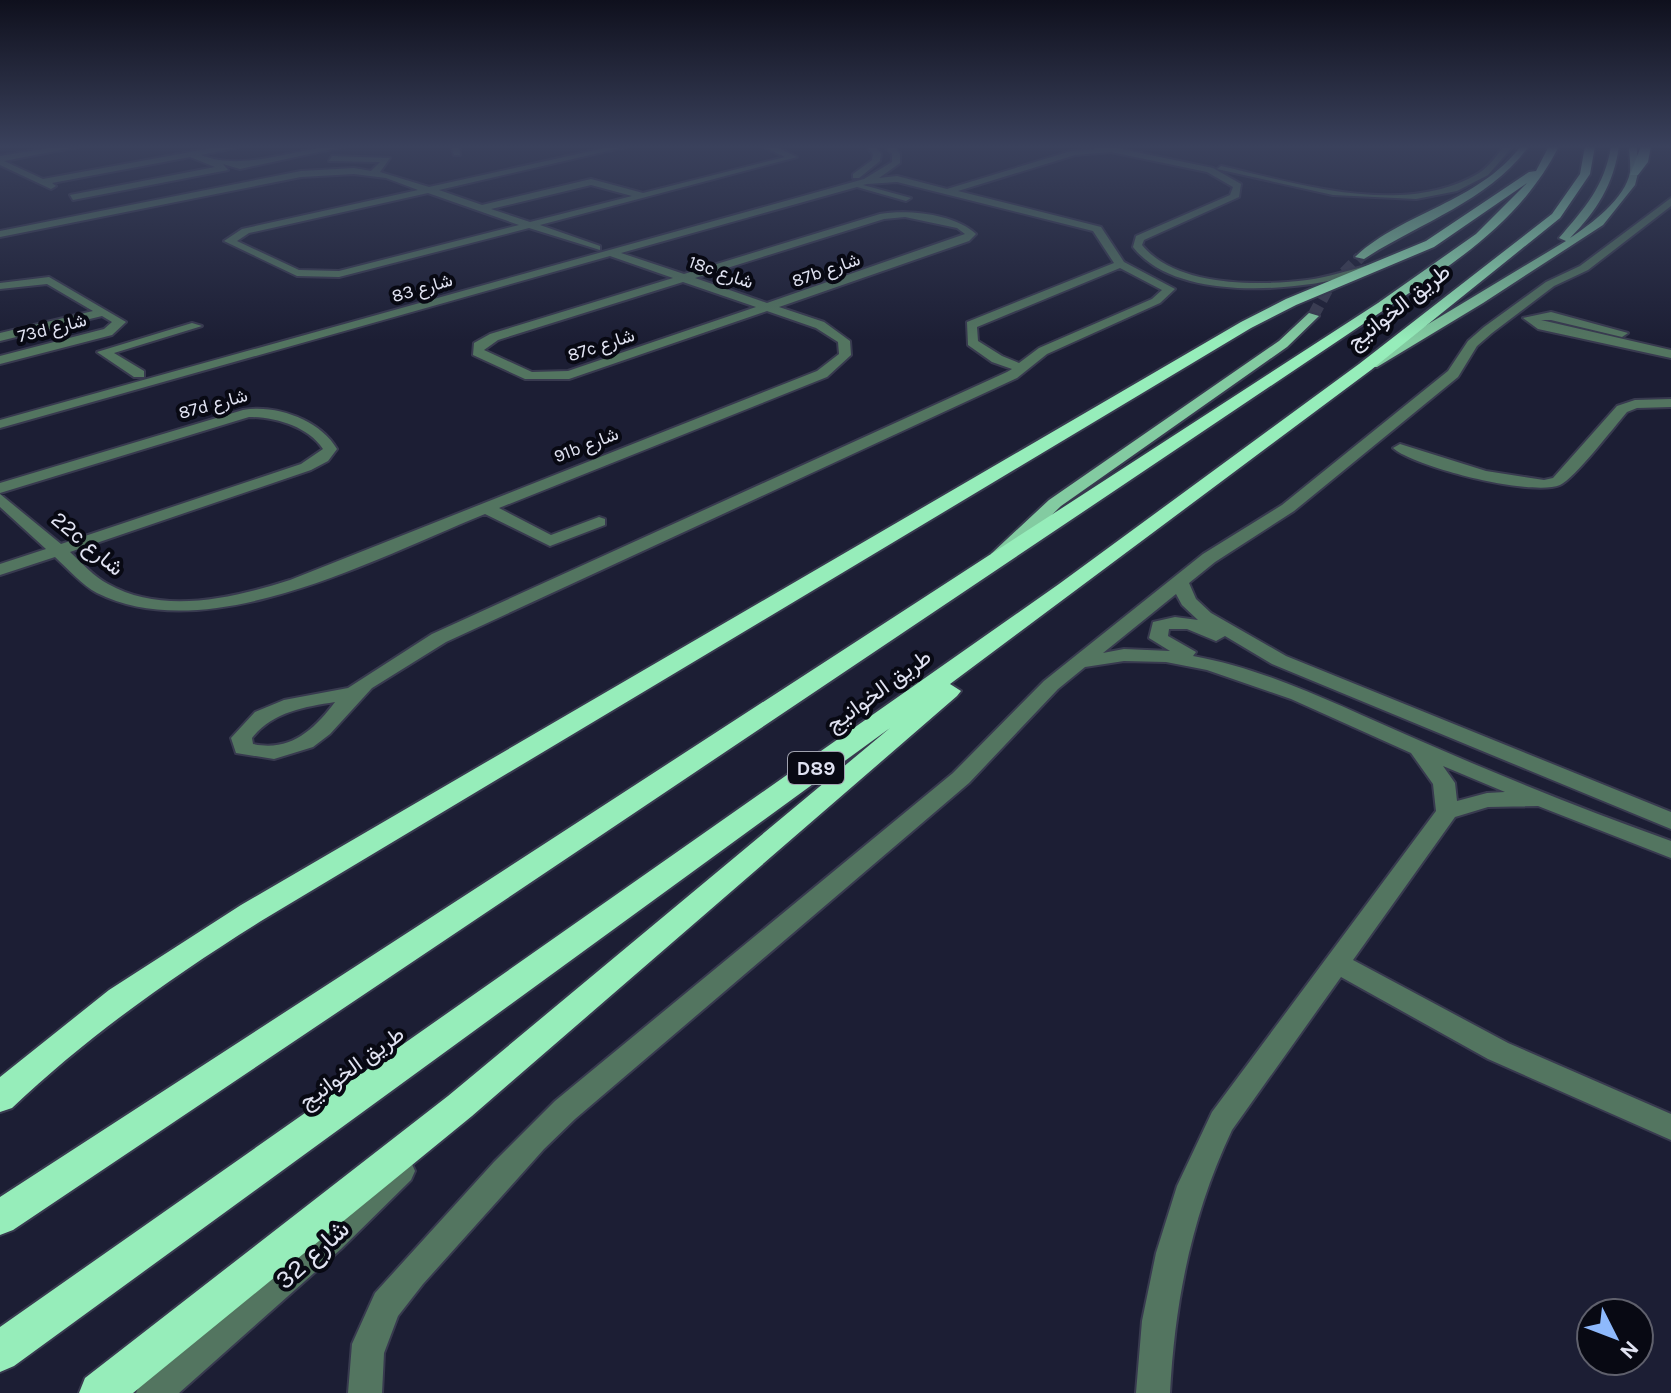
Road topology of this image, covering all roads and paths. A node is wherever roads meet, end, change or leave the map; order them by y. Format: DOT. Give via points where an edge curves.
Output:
graph roads {
  1 [pos="101,211"];
  2 [pos="116,211"];
  3 [pos="335,211"];
  4 [pos="491,211"];
  5 [pos="586,211"];
  6 [pos="730,211"];
  7 [pos="760,211"];
  8 [pos="1027,211"];
  9 [pos="1202,211"];
  10 [pos="1439,211"];
  11 [pos="1480,211"];
  12 [pos="1509,211"];
  13 [pos="1559,211"];
  14 [pos="1588,211"];
  15 [pos="1611,211"];
  16 [pos="1658,211"];
  17 [pos="105,213"];
  18 [pos="532,225"];
  19 [pos="675,226"];
  20 [pos="0,234"];
  21 [pos="596,248"];
  22 [pos="611,253"];
  23 [pos="1360,257"];
  24 [pos="1538,263"];
  25 [pos="1120,264"];
  26 [pos="1386,265"];
  27 [pos="684,278"];
  28 [pos="0,286"];
  29 [pos="1532,298"];
  30 [pos="768,307"];
  31 [pos="105,312"];
  32 [pos="1313,316"];
  33 [pos="820,325"];
  34 [pos="196,326"];
  35 [pos="1488,330"];
  36 [pos="0,337"];
  37 [pos="1618,337"];
  38 [pos="1671,344"];
  39 [pos="1671,354"];
  40 [pos="0,360"];
  41 [pos="1365,367"];
  42 [pos="1021,368"];
  43 [pos="139,374"];
  44 [pos="1671,403"];
  45 [pos="0,412"];
  46 [pos="0,424"];
  47 [pos="1400,448"];
  48 [pos="0,488"];
  49 [pos="0,499"];
  50 [pos="484,507"];
  51 [pos="599,522"];
  52 [pos="57,551"];
  53 [pos="996,559"];
  54 [pos="0,570"];
  55 [pos="1179,581"];
  56 [pos="296,584"];
  57 [pos="1067,589"];
  58 [pos="1076,665"];
  59 [pos="1297,669"];
  60 [pos="1277,687"];
  61 [pos="354,693"];
  62 [pos="1416,747"];
  63 [pos="1540,799"];
  64 [pos="1447,812"];
  65 [pos="1671,821"];
  66 [pos="1671,850"];
  67 [pos="1337,963"];
  68 [pos="0,1098"];
  69 [pos="460,1106"];
  70 [pos="1671,1127"];
  71 [pos="0,1218"];
  72 [pos="0,1352"];
  73 [pos="100,1393"];
  74 [pos="153,1393"];
  75 [pos="365,1393"];
  76 [pos="1153,1393"];
  1 -- 17 [label="street"];
  2 -- 17 [label="street"];
  3 -- 18 [label="street" via="246,231 229,241 297,273 327,275"];
  4 -- 18 [label="street"];
  5 -- 18 [label="street"];
  6 -- 19 [label="street, شارع 83"];
  7 -- 22 [label="street, شارع 83"];
  8 -- 25 [label="street, شارع 83" via="1097,229"];
  9 -- 26 [label="street" via="1140,238 1140,253 1163,268 1233,283 1286,285"];
  10 -- 23 [label="main road"];
  11 -- 26 [label="highway"];
  12 -- 53 [label="highway, طريق الخوانيج" via="1448,260"];
  13 -- 41 [label="highway, طريق الخوانيج / D89"];
  14 -- 24 [label="main road"];
  15 -- 24 [label="main road"];
  16 -- 29 [label="street" via="1584,268"];
  17 -- 20 [label="street"];
  18 -- 21 [label="street"];
  19 -- 21 [label="street, شارع 83"];
  19 -- 22 [label="street" via="682,228"];
  21 -- 43 [label="street, شارع 83"];
  22 -- 27 [label="street, 18c شارع"];
  22 -- 46 [label="street, شارع 83"];
  24 -- 41 [label="main road"];
  25 -- 42 [label="street" via="1163,284 1167,294 1063,340"];
  25 -- 42 [label="street" via="971,325 968,332 981,350"];
  26 -- 68 [label="highway" via="1246,325 251,913 100,1012"];
  27 -- 30 [label="street, 18c شارع"];
  27 -- 30 [label="street, 87b شارع" via="889,215 920,216 971,234"];
  27 -- 30 [label="street, 87c شارع" via="494,337 477,352 530,376 569,375"];
  28 -- 31 [label="street, 73d شارع" via="49,280"];
  29 -- 35 [label="street"];
  29 -- 37 [label="street"];
  30 -- 33 [label="street, 18c شارع"];
  31 -- 36 [label="street"];
  31 -- 40 [label="street, 73d شارع" via="120,322 116,329"];
  32 -- 53 [label="main road" via="1283,344 1055,503"];
  33 -- 50 [label="street, 91b شارع" via="839,335 846,348 841,361 822,374"];
  34 -- 43 [label="street" via="103,352"];
  35 -- 37 [label="street"];
  35 -- 55 [label="street" via="1453,374 1288,508"];
  37 -- 37 [label="street" via="1551,316 1529,318 1542,326"];
  37 -- 38 [label="street"];
  37 -- 39 [label="street"];
  41 -- 57 [label="highway, طريق الخوانيج / D89"];
  42 -- 61 [label="street" via="498,608"];
  43 -- 45 [label="street, شارع 83"];
  44 -- 47 [label="street" via="1622,409 1558,481 1547,486 1518,483"];
  48 -- 52 [label="street, 87d شارع" via="248,413 278,414 330,444 328,453 306,467"];
  49 -- 52 [label="street, 22c شارع"];
  50 -- 51 [label="street" via="550,541"];
  50 -- 56 [label="street, 91b شارع"];
  52 -- 54 [label="street"];
  52 -- 56 [label="street, 22c شارع" via="114,596 157,605 212,604"];
  53 -- 71 [label="highway, طريق الخوانيج"];
  55 -- 58 [label="street"];
  55 -- 59 [label="street" via="1188,601 1205,617"];
  57 -- 69 [label="highway"];
  57 -- 72 [label="highway, طريق الخوانيج / D89"];
  58 -- 60 [label="street" via="1106,657 1157,656"];
  58 -- 75 [label="street" via="961,778 534,1138 380,1316 363,1376"];
  59 -- 60 [label="street" via="1192,623 1169,623 1157,632 1175,649"];
  59 -- 65 [label="street"];
  60 -- 62 [label="street"];
  61 -- 61 [label="street" via="263,716 247,727 243,748 273,753 308,742"];
  62 -- 63 [label="street"];
  62 -- 64 [label="street" via="1444,783"];
  63 -- 64 [label="street" via="1487,800"];
  63 -- 66 [label="street"];
  64 -- 67 [label="street"];
  67 -- 70 [label="street" via="1498,1051"];
  67 -- 76 [label="street" via="1231,1108 1199,1166 1165,1272"];
  69 -- 73 [label="highway"];
  69 -- 74 [label="street, شارع 32" via="358,1213"];
}
